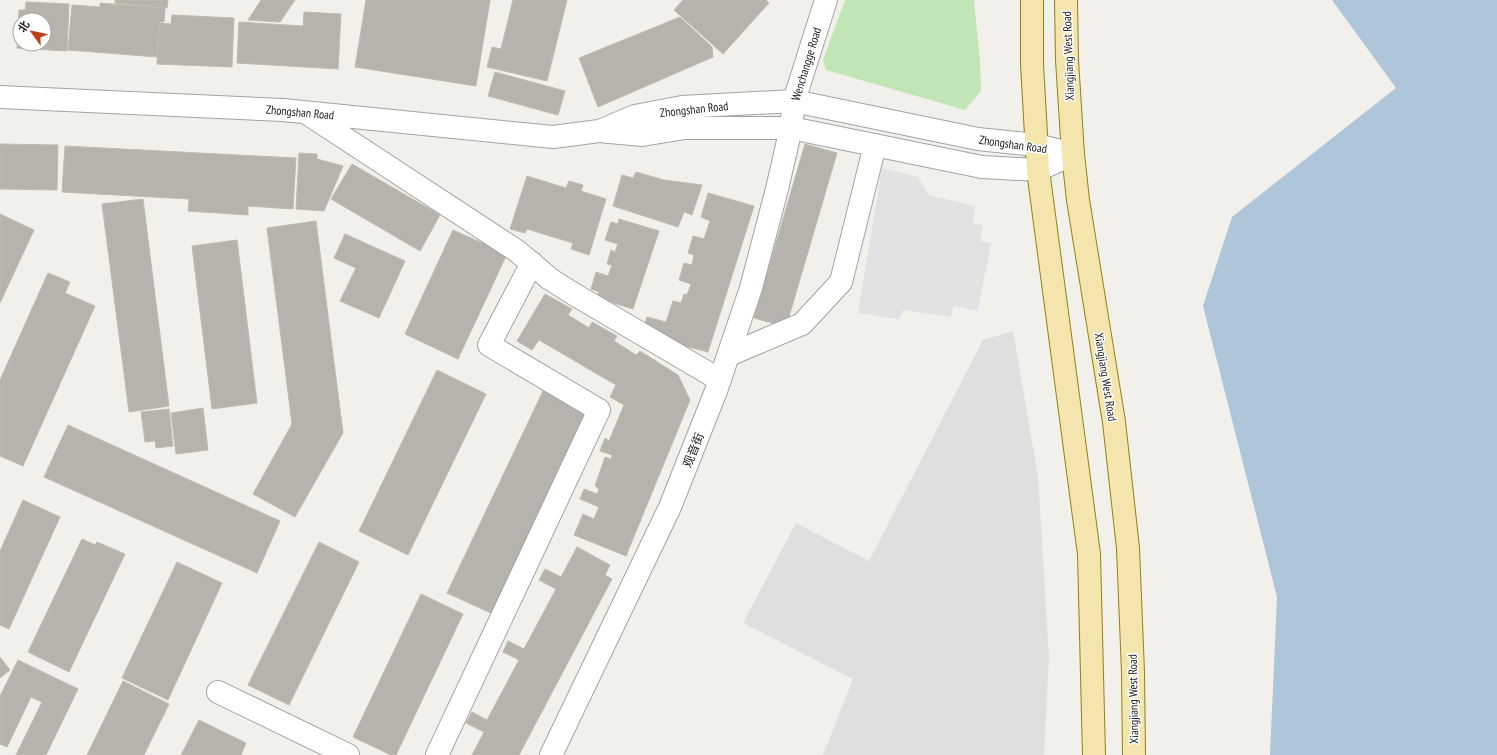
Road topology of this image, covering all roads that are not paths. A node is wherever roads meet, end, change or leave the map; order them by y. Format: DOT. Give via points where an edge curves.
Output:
graph roads {
  1 [pos="826,0"];
  2 [pos="1032,0"];
  3 [pos="1066,0"];
  4 [pos="0,97"];
  5 [pos="794,101"];
  6 [pos="305,112"];
  7 [pos="791,128"];
  8 [pos="599,131"];
  9 [pos="875,145"];
  10 [pos="1036,145"];
  11 [pos="1073,154"];
  12 [pos="1038,170"];
  13 [pos="532,263"];
  14 [pos="729,355"];
  15 [pos="720,380"];
  16 [pos="218,692"];
  17 [pos="348,755"];
  18 [pos="436,755"];
  19 [pos="551,755"];
  20 [pos="1094,755"];
  21 [pos="1134,755"];
  1 -- 5 [label="street, Wenchangge Road"];
  2 -- 10 [label="main road"];
  3 -- 11 [label="main road, Xiangjiang West Road"];
  4 -- 6 [label="street, Zhongshan Road"];
  5 -- 7 [label="street, Wenchangge Road"];
  5 -- 8 [label="street, Zhongshan Road" via="682,107 635,116"];
  5 -- 10 [label="street, Zhongshan Road" via="978,139"];
  6 -- 8 [label="street, Zhongshan Road" via="553,137"];
  6 -- 13 [label="street"];
  7 -- 8 [label="street, Zhongshan Road" via="685,128 642,135"];
  7 -- 9 [label="street, Zhongshan Road"];
  7 -- 14 [label="street, 观音街" via="778,189 751,288"];
  9 -- 12 [label="street, Zhongshan Road" via="982,167"];
  9 -- 14 [label="street" via="841,282 802,324"];
  10 -- 11 [label="street, Zhongshan Road"];
  10 -- 12 [label="main road"];
  11 -- 12 [label="street, Zhongshan Road"];
  11 -- 21 [label="main road, Xiangjiang West Road" via="1078,200 1114,422 1128,548"];
  12 -- 20 [label="main road" via="1089,554"];
  13 -- 15 [label="street" via="572,293"];
  13 -- 18 [label="street" via="489,345 599,410"];
  14 -- 15 [label="street, 观音街"];
  15 -- 19 [label="street, 观音街" via="670,507"];
  16 -- 17 [label="street"];
}
